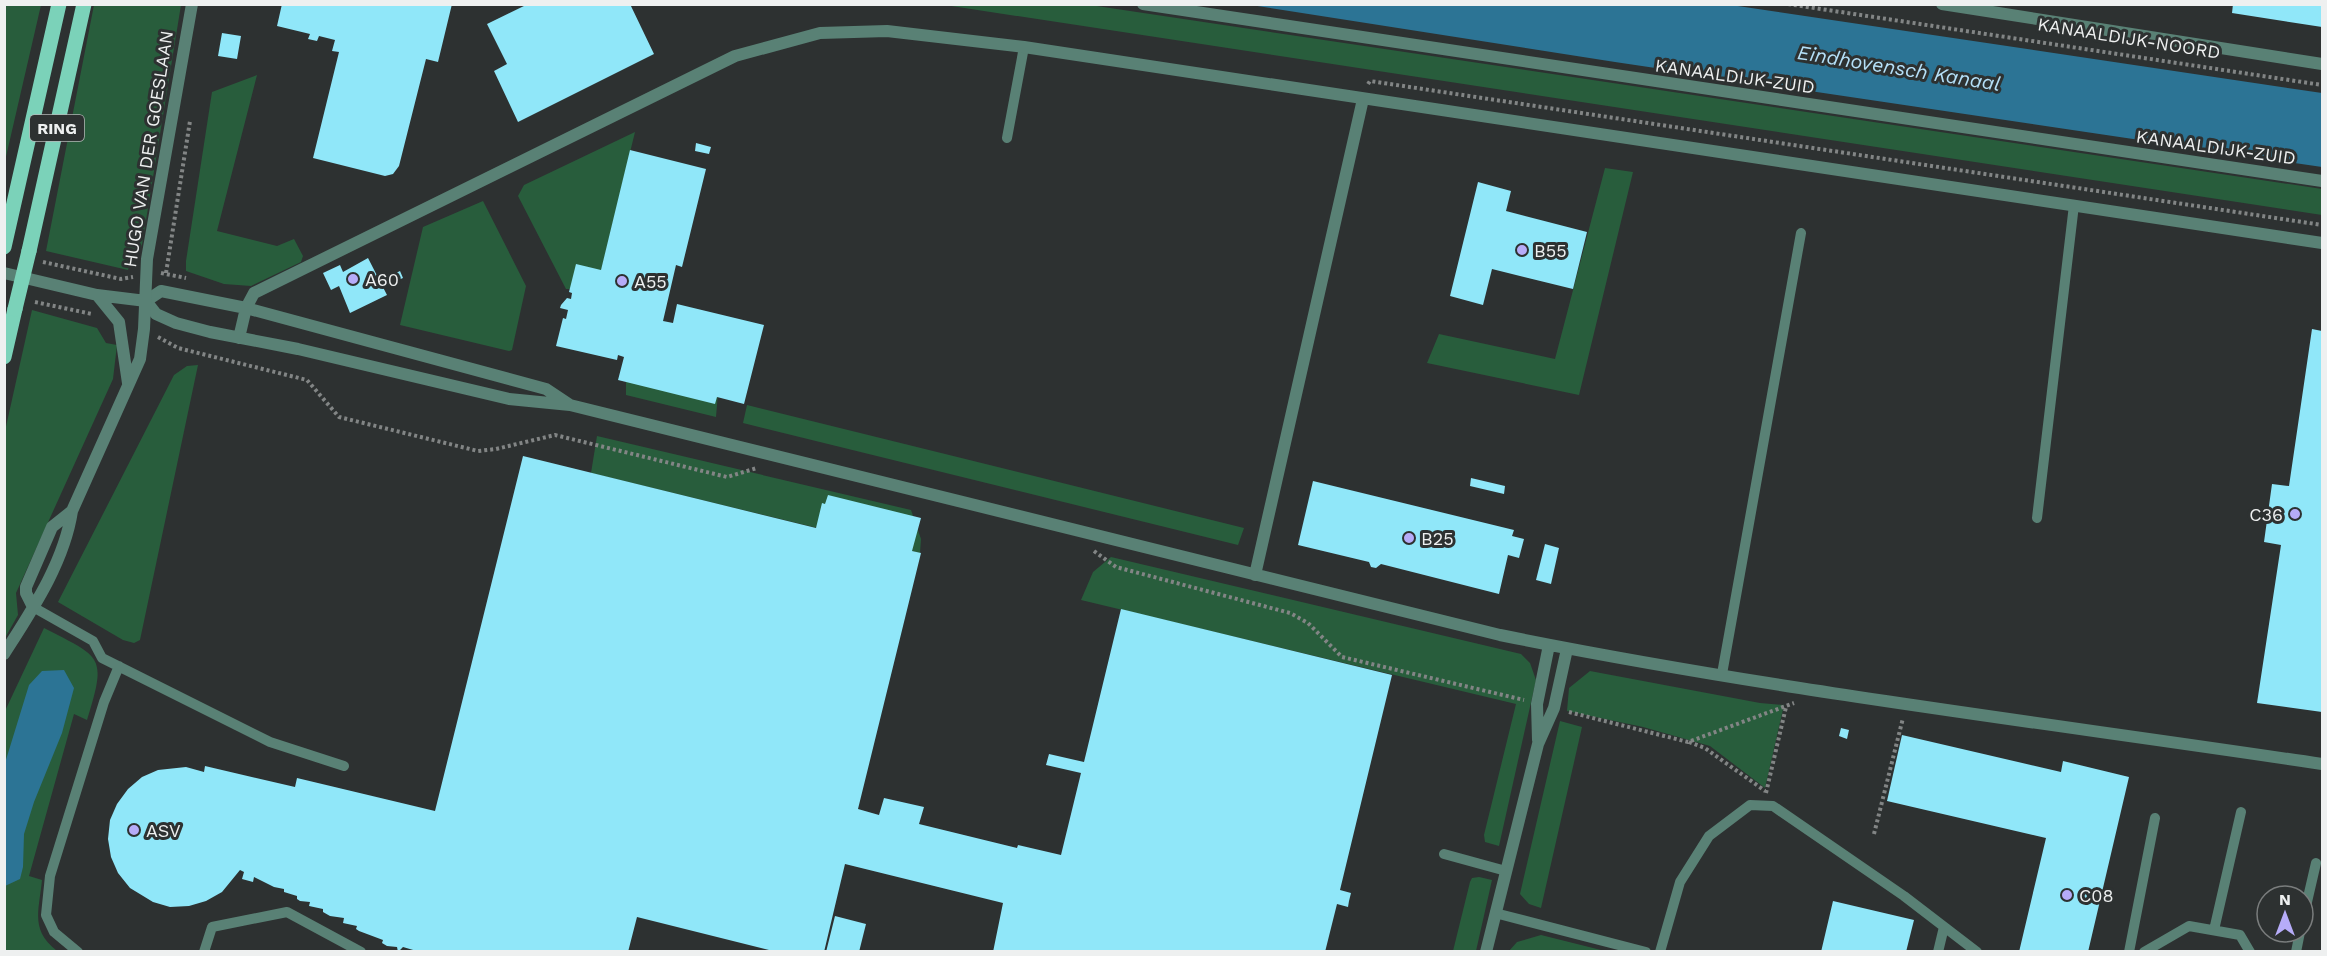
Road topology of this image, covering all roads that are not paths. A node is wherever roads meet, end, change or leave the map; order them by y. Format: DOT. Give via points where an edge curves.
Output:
graph roads {
  1 [pos="59,4"];
  2 [pos="84,4"];
  3 [pos="192,4"];
  4 [pos="1143,4"];
  5 [pos="1942,4"];
  6 [pos="1024,47"];
  7 [pos="2322,64"];
  8 [pos="1363,99"];
  9 [pos="1007,138"];
  10 [pos="2322,181"];
  11 [pos="2074,206"];
  12 [pos="1801,233"];
  13 [pos="2322,243"];
  14 [pos="4,247"];
  15 [pos="4,273"];
  16 [pos="97,295"];
  17 [pos="146,301"];
  18 [pos="246,308"];
  19 [pos="239,338"];
  20 [pos="4,357"];
  21 [pos="128,384"];
  22 [pos="570,405"];
  23 [pos="72,511"];
  24 [pos="2037,518"];
  25 [pos="1255,575"];
  26 [pos="33,607"];
  27 [pos="1549,645"];
  28 [pos="1567,649"];
  29 [pos="4,654"];
  30 [pos="119,666"];
  31 [pos="1722,674"];
  32 [pos="1538,744"];
  33 [pos="2322,764"];
  34 [pos="344,766"];
  35 [pos="2241,812"];
  36 [pos="2155,818"];
  37 [pos="1444,854"];
  38 [pos="2316,863"];
  39 [pos="1506,871"];
  40 [pos="2311,884"];
  41 [pos="1495,913"];
  42 [pos="1944,927"];
  43 [pos="2214,930"];
  44 [pos="78,951"];
  45 [pos="204,951"];
  46 [pos="361,951"];
  47 [pos="1486,951"];
  48 [pos="1646,951"];
  49 [pos="1660,951"];
  50 [pos="1938,951"];
  51 [pos="1977,951"];
  52 [pos="2129,951"];
  53 [pos="2144,951"];
  54 [pos="2250,951"];
  1 -- 14 [label="main road, RING"];
  2 -- 20 [label="main road, RING, bridge" via="34,256"];
  3 -- 17 [label="street, HUGO VAN DER GOESLAAN"];
  4 -- 10 [label="street, KANAALDIJK-ZUID"];
  5 -- 7 [label="street, KANAALDIJK-NOORD"];
  6 -- 8 [label="street"];
  6 -- 9 [label="lane"];
  6 -- 18 [label="street" via="887,31 820,33 735,56 254,293"];
  8 -- 11 [label="street"];
  8 -- 25 [label="street"];
  11 -- 13 [label="street"];
  11 -- 24 [label="lane"];
  12 -- 31 [label="lane"];
  15 -- 16 [label="street"];
  16 -- 17 [label="street"];
  16 -- 21 [label="street" via="119,322"];
  17 -- 18 [label="street" via="161,291"];
  17 -- 19 [label="street" via="156,314 176,323"];
  17 -- 21 [label="street, HUGO VAN DER GOESLAAN" via="140,358"];
  18 -- 19 [label="street"];
  18 -- 22 [label="street" via="546,389"];
  19 -- 22 [label="street" via="510,399"];
  21 -- 23 [label="street, HUGO VAN DER GOESLAAN"];
  22 -- 25 [label="street"];
  23 -- 26 [label="street, HUGO VAN DER GOESLAAN" via="68,538"];
  23 -- 26 [label="street, HUGO VAN DER GOESLAAN" via="52,527 26,587"];
  25 -- 27 [label="street"];
  26 -- 29 [label="street, HUGO VAN DER GOESLAAN"];
  26 -- 30 [label="lane" via="93,641 102,658"];
  27 -- 28 [label="street"];
  27 -- 32 [label="street" via="1537,704"];
  28 -- 31 [label="street"];
  28 -- 32 [label="street" via="1554,708"];
  30 -- 34 [label="lane" via="270,742"];
  30 -- 44 [label="lane" via="104,702 50,876 46,915 54,932"];
  31 -- 33 [label="street"];
  32 -- 39 [label="street"];
  35 -- 43 [label="lane"];
  36 -- 52 [label="lane"];
  37 -- 39 [label="lane"];
  38 -- 40 [label="lane"];
  39 -- 41 [label="street"];
  41 -- 47 [label="street"];
  41 -- 48 [label="lane"];
  42 -- 49 [label="lane" via="1773,806 1750,805 1709,836 1680,882"];
  42 -- 50 [label="lane"];
  42 -- 51 [label="lane"];
  43 -- 53 [label="lane" via="2189,926"];
  43 -- 54 [label="lane" via="2240,934"];
  45 -- 46 [label="lane" via="212,927 288,912"];
}
